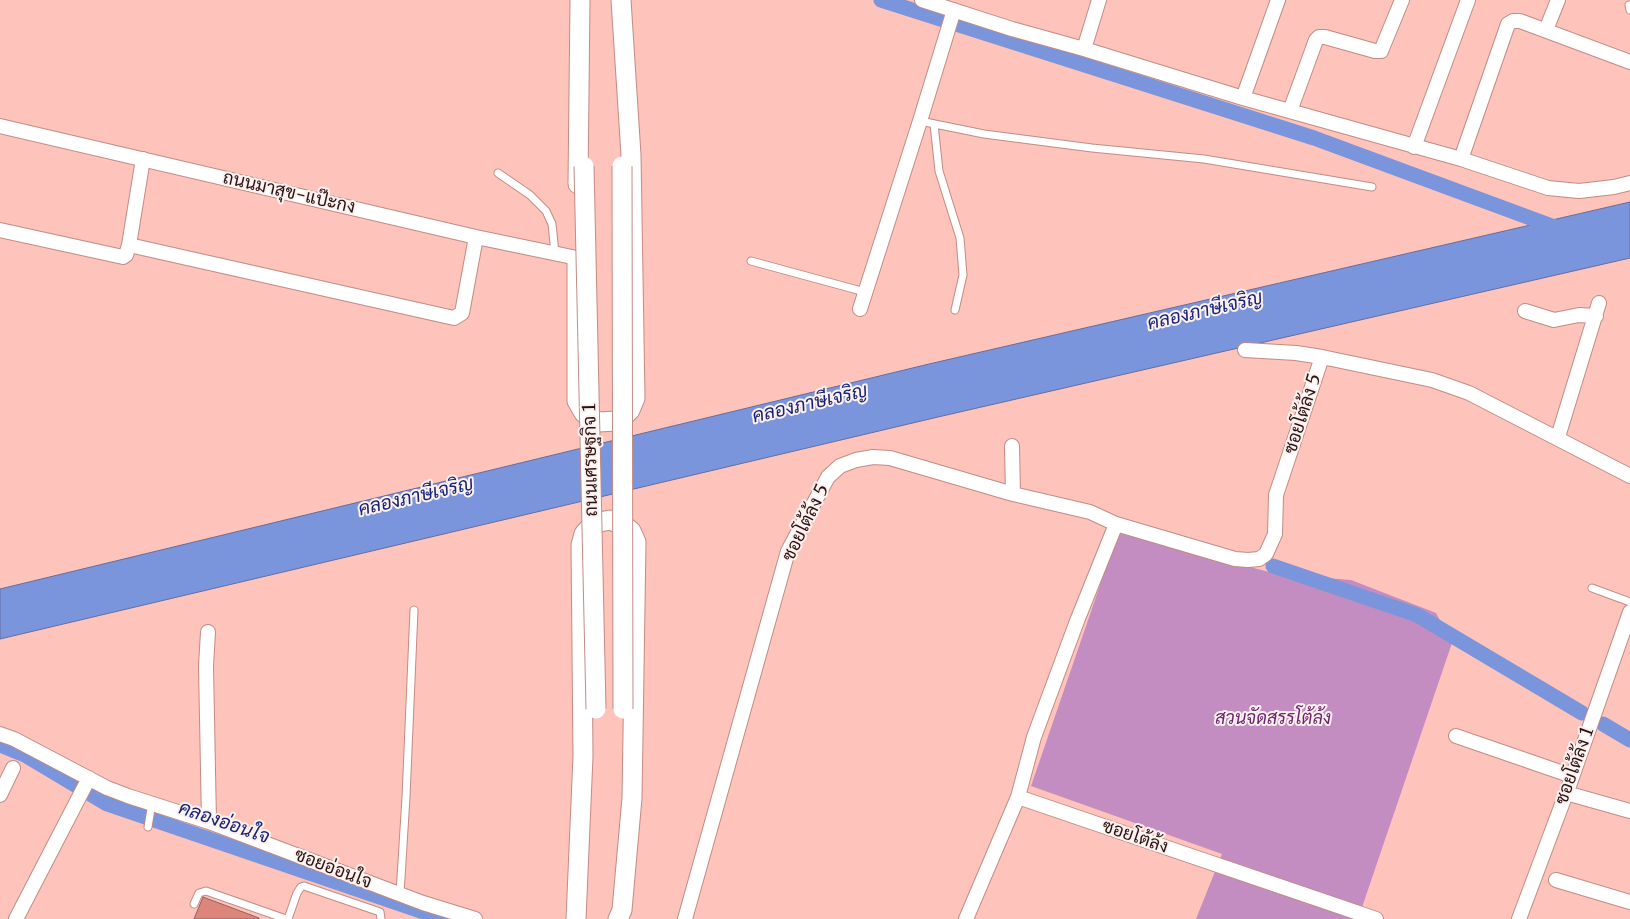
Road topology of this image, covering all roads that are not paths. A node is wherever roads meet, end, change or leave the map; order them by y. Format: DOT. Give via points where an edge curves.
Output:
graph roads {
  1 [pos="580,0"];
  2 [pos="620,0"];
  3 [pos="922,0"];
  4 [pos="1100,0"];
  5 [pos="1278,0"];
  6 [pos="1402,0"];
  7 [pos="1468,0"];
  8 [pos="1558,0"];
  9 [pos="954,10"];
  10 [pos="1546,30"];
  11 [pos="1084,49"];
  12 [pos="1630,62"];
  13 [pos="1243,98"];
  14 [pos="1290,111"];
  15 [pos="920,121"];
  16 [pos="934,124"];
  17 [pos="0,126"];
  18 [pos="1414,147"];
  19 [pos="143,159"];
  20 [pos="1461,159"];
  21 [pos="498,173"];
  22 [pos="1630,183"];
  23 [pos="1372,187"];
  24 [pos="0,230"];
  25 [pos="476,236"];
  26 [pos="129,245"];
  27 [pos="555,253"];
  28 [pos="578,258"];
  29 [pos="751,261"];
  30 [pos="865,292"];
  31 [pos="860,309"];
  32 [pos="955,310"];
  33 [pos="1525,311"];
  34 [pos="1245,350"];
  35 [pos="1322,357"];
  36 [pos="1558,437"];
  37 [pos="1012,446"];
  38 [pos="1630,476"];
  39 [pos="1013,494"];
  40 [pos="1116,524"];
  41 [pos="1592,588"];
  42 [pos="1630,602"];
  43 [pos="414,610"];
  44 [pos="1630,612"];
  45 [pos="208,632"];
  46 [pos="0,734"];
  47 [pos="1456,736"];
  48 [pos="14,768"];
  49 [pos="1572,776"];
  50 [pos="84,787"];
  51 [pos="1566,793"];
  52 [pos="0,795"];
  53 [pos="1018,797"];
  54 [pos="152,807"];
  55 [pos="1630,812"];
  56 [pos="209,822"];
  57 [pos="148,827"];
  58 [pos="1556,880"];
  59 [pos="400,894"];
  60 [pos="1630,902"];
  61 [pos="194,904"];
  62 [pos="16,919"];
  63 [pos="287,919"];
  64 [pos="381,919"];
  65 [pos="475,919"];
  66 [pos="576,919"];
  67 [pos="582,919"];
  68 [pos="610,919"];
  69 [pos="618,919"];
  70 [pos="685,919"];
  71 [pos="966,919"];
  72 [pos="1376,919"];
  73 [pos="1518,919"];
  1 -- 28 [label="main road"];
  1 -- 67 [label="main road, ถนนเศรษฐกิจ 1, bridge" via="596,710 595,803 586,906"];
  2 -- 28 [label="main road" via="631,155 635,398 630,410 616,422 599,422 590,418 577,401"];
  2 -- 68 [label="main road, ถนนเศรษฐกิจ 1, bridge" via="622,804"];
  3 -- 9 [label="street"];
  4 -- 11 [label="street"];
  5 -- 13 [label="street"];
  6 -- 14 [label="street" via="1381,51 1319,37"];
  7 -- 18 [label="street"];
  8 -- 10 [label="street"];
  9 -- 11 [label="street"];
  9 -- 15 [label="street"];
  10 -- 12 [label="street"];
  10 -- 20 [label="street" via="1520,21 1508,24"];
  11 -- 13 [label="street"];
  13 -- 14 [label="street"];
  14 -- 18 [label="street"];
  15 -- 16 [label="lane"];
  15 -- 30 [label="street"];
  16 -- 23 [label="lane" via="1092,148 1204,159"];
  16 -- 32 [label="lane" via="939,170 960,238 962,275"];
  17 -- 19 [label="street, ถนนมาสุข-แป๊ะกง"];
  18 -- 20 [label="street"];
  19 -- 25 [label="street, ถนนมาสุข-แป๊ะกง"];
  19 -- 26 [label="street"];
  20 -- 22 [label="street" via="1548,188 1579,191"];
  21 -- 27 [label="lane" via="546,211 552,224"];
  24 -- 26 [label="street" via="122,257"];
  25 -- 26 [label="street" via="462,313 454,318"];
  25 -- 27 [label="street, ถนนมาสุข-แป๊ะกง"];
  27 -- 28 [label="street, ถนนมาสุข-แป๊ะกง"];
  29 -- 30 [label="lane"];
  30 -- 31 [label="street"];
  33 -- 36 [label="street" via="1554,320 1598,309"];
  34 -- 35 [label="street"];
  35 -- 36 [label="street, ซอยโต้ล้ง 5" via="1432,380"];
  35 -- 40 [label="street, ซอยโต้ล้ง 5" via="1276,495 1275,534 1266,554 1259,559 1236,559"];
  36 -- 38 [label="street, ซอยโต้ล้ง 5"];
  37 -- 39 [label="street"];
  39 -- 40 [label="street, ซอยโต้ล้ง 5" via="1090,512"];
  39 -- 70 [label="street, ซอยโต้ล้ง 5" via="890,458 856,460 840,466 828,477 788,551"];
  40 -- 53 [label="street" via="1034,737"];
  41 -- 42 [label="lane"];
  43 -- 59 [label="lane"];
  44 -- 49 [label="street, ซอยโต้ล้ง 1"];
  45 -- 56 [label="street"];
  46 -- 50 [label="street, ซอยอ่อนใจ" via="14,739"];
  47 -- 49 [label="street"];
  48 -- 52 [label="street"];
  49 -- 51 [label="street, ซอยโต้ล้ง 1"];
  50 -- 54 [label="street, ซอยอ่อนใจ" via="128,796"];
  50 -- 62 [label="street"];
  51 -- 55 [label="street"];
  51 -- 73 [label="street, ซอยโต้ล้ง 1"];
  53 -- 71 [label="street"];
  53 -- 72 [label="street, ซอยโต้ล้ง"];
  54 -- 56 [label="street, ซอยอ่อนใจ"];
  54 -- 57 [label="lane"];
  56 -- 59 [label="street, ซอยอ่อนใจ"];
  58 -- 60 [label="street"];
  59 -- 65 [label="street, ซอยอ่อนใจ"];
  61 -- 63 [label="lane" via="199,893 206,891"];
  63 -- 64 [label="lane" via="297,894 304,886 380,912"];
  66 -- 69 [label="main road" via="583,756 580,545 591,526 610,520 631,531 636,542 632,798 622,910"];
}
